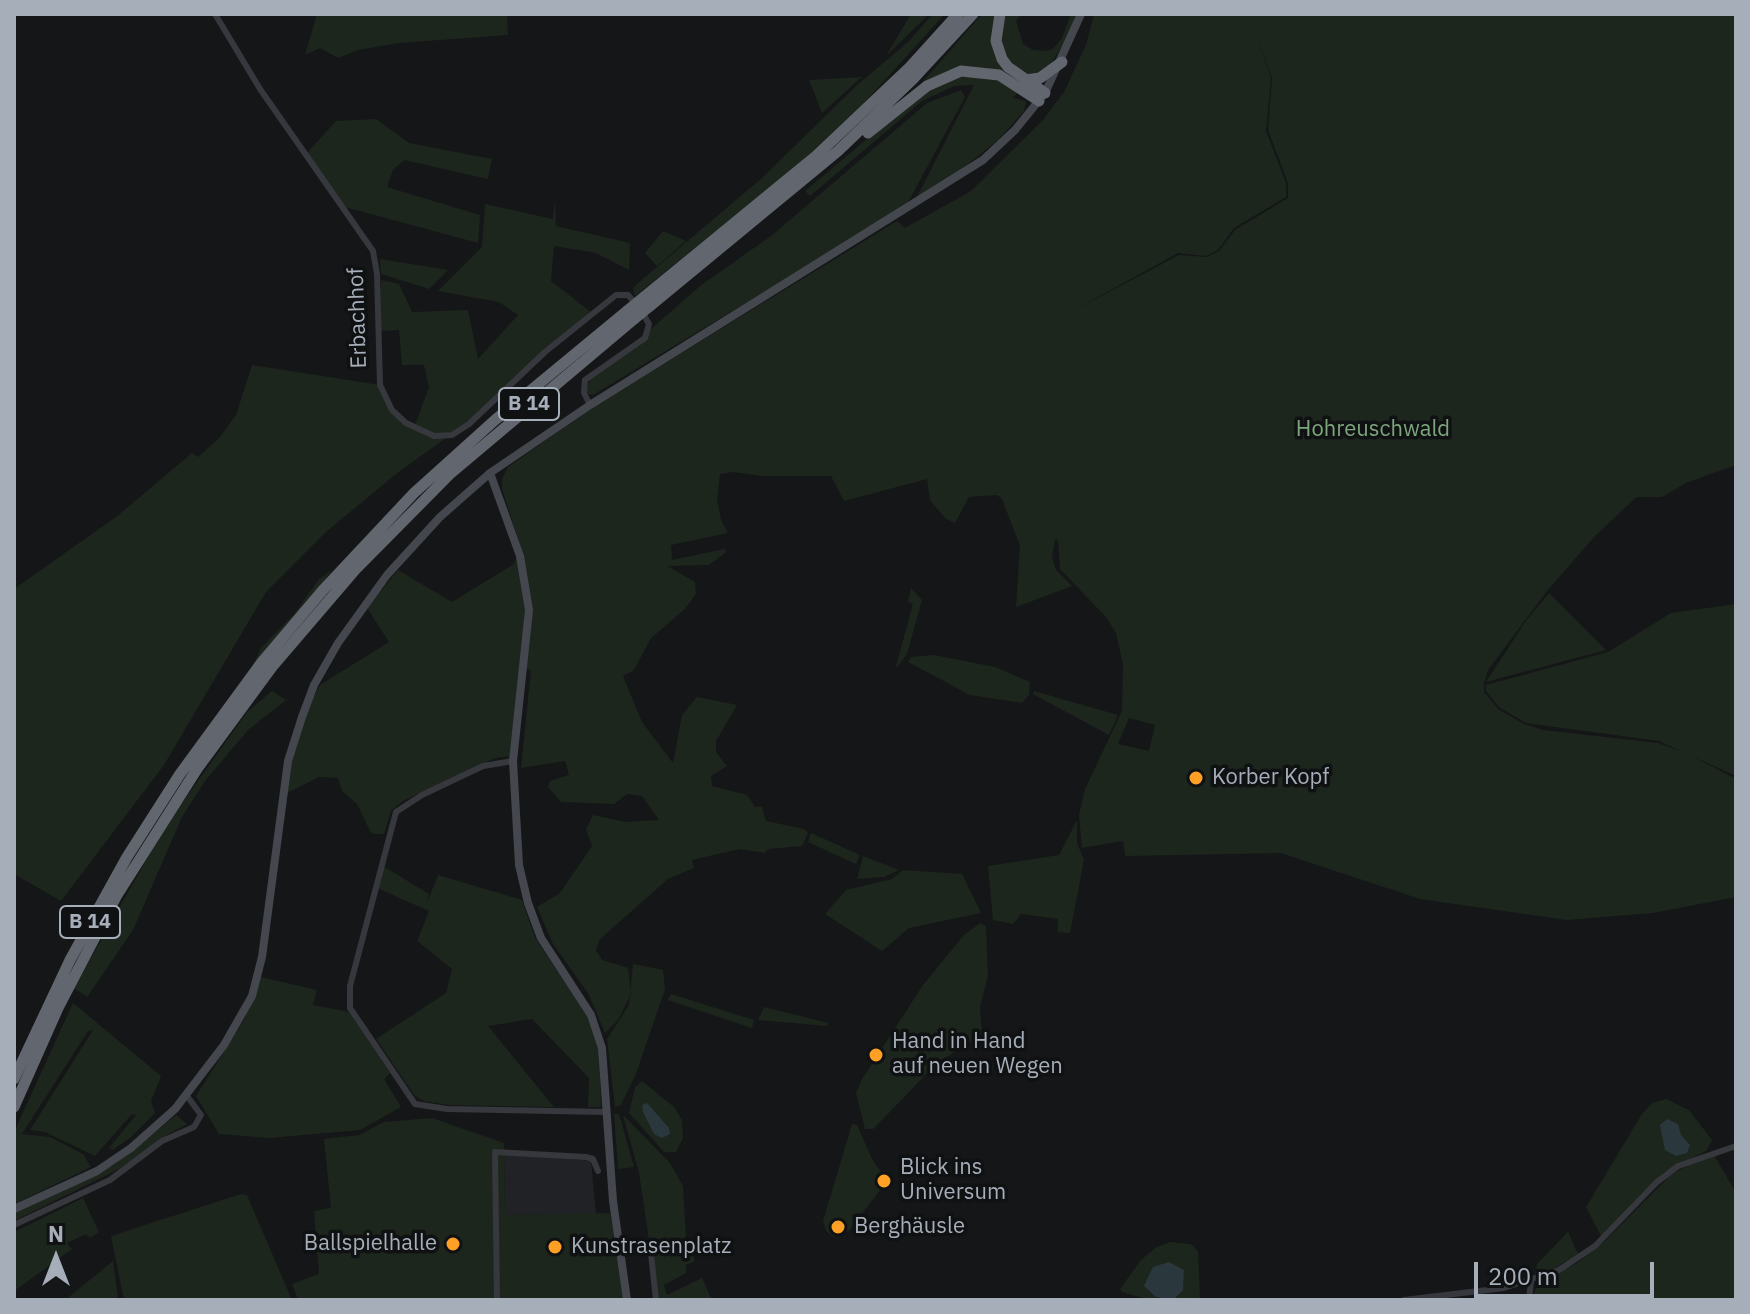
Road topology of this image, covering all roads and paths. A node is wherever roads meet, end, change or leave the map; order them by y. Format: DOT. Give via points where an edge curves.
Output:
graph roads {
  1 [pos="215,14"];
  2 [pos="949,14"];
  3 [pos="958,14"];
  4 [pos="973,14"];
  5 [pos="1000,14"];
  6 [pos="1081,14"];
  7 [pos="944,31"];
  8 [pos="1062,62"];
  9 [pos="1026,80"];
  10 [pos="1042,97"];
  11 [pos="838,151"];
  12 [pos="647,302"];
  13 [pos="630,315"];
  14 [pos="590,405"];
  15 [pos="490,473"];
  16 [pos="513,761"];
  17 [pos="14,1079"];
  18 [pos="187,1096"];
  19 [pos="14,1107"];
  20 [pos="607,1112"];
  21 [pos="1736,1146"];
  22 [pos="598,1171"];
  23 [pos="14,1209"];
  24 [pos="14,1225"];
  25 [pos="651,1254"];
  26 [pos="1531,1281"];
  27 [pos="497,1300"];
  28 [pos="627,1300"];
  29 [pos="656,1300"];
  30 [pos="1404,1300"];
  31 [pos="1529,1300"];
  1 -- 14 [label="street, Erbachhof" via="260,89 373,251 379,377 398,417 434,436 452,435 545,352 616,295 625,294 647,319 649,329 638,345 585,380"];
  2 -- 7 [label="highway"];
  3 -- 7 [label="highway, B 14"];
  4 -- 11 [label="highway, B 14"];
  5 -- 9 [label="highway" via="998,50 1008,67"];
  6 -- 8 [label="street"];
  7 -- 12 [label="highway, B 14" via="816,156"];
  8 -- 9 [label="highway" via="1040,78"];
  8 -- 10 [label="street"];
  9 -- 10 [label="highway"];
  10 -- 11 [label="highway" via="999,75 974,70 948,75"];
  10 -- 14 [label="street" via="1000,146 952,182"];
  11 -- 12 [label="highway, B 14"];
  12 -- 13 [label="highway, B 14, bridge"];
  13 -- 17 [label="highway, B 14" via="431,477 262,662 187,763 127,857 70,960"];
  13 -- 19 [label="highway, B 14" via="429,495 330,597 264,677 123,884"];
  14 -- 15 [label="street"];
  15 -- 16 [label="street" via="520,556 529,610"];
  15 -- 18 [label="street" via="387,575 314,685 288,761 252,996"];
  16 -- 20 [label="street" via="516,841 528,903 541,938 597,1030"];
  16 -- 20 [label="street" via="483,766 396,812 350,986 350,1008 415,1104"];
  18 -- 23 [label="street" via="158,1126 97,1171"];
  18 -- 24 [label="street" via="201,1115 194,1127 162,1141 122,1173"];
  20 -- 28 [label="street"];
  21 -- 26 [label="street" via="1678,1166 1587,1252"];
  22 -- 27 [label="street" via="593,1159 586,1157 495,1152"];
  25 -- 29 [label="street"];
  26 -- 30 [label="street"];
  26 -- 31 [label="street"];
}
